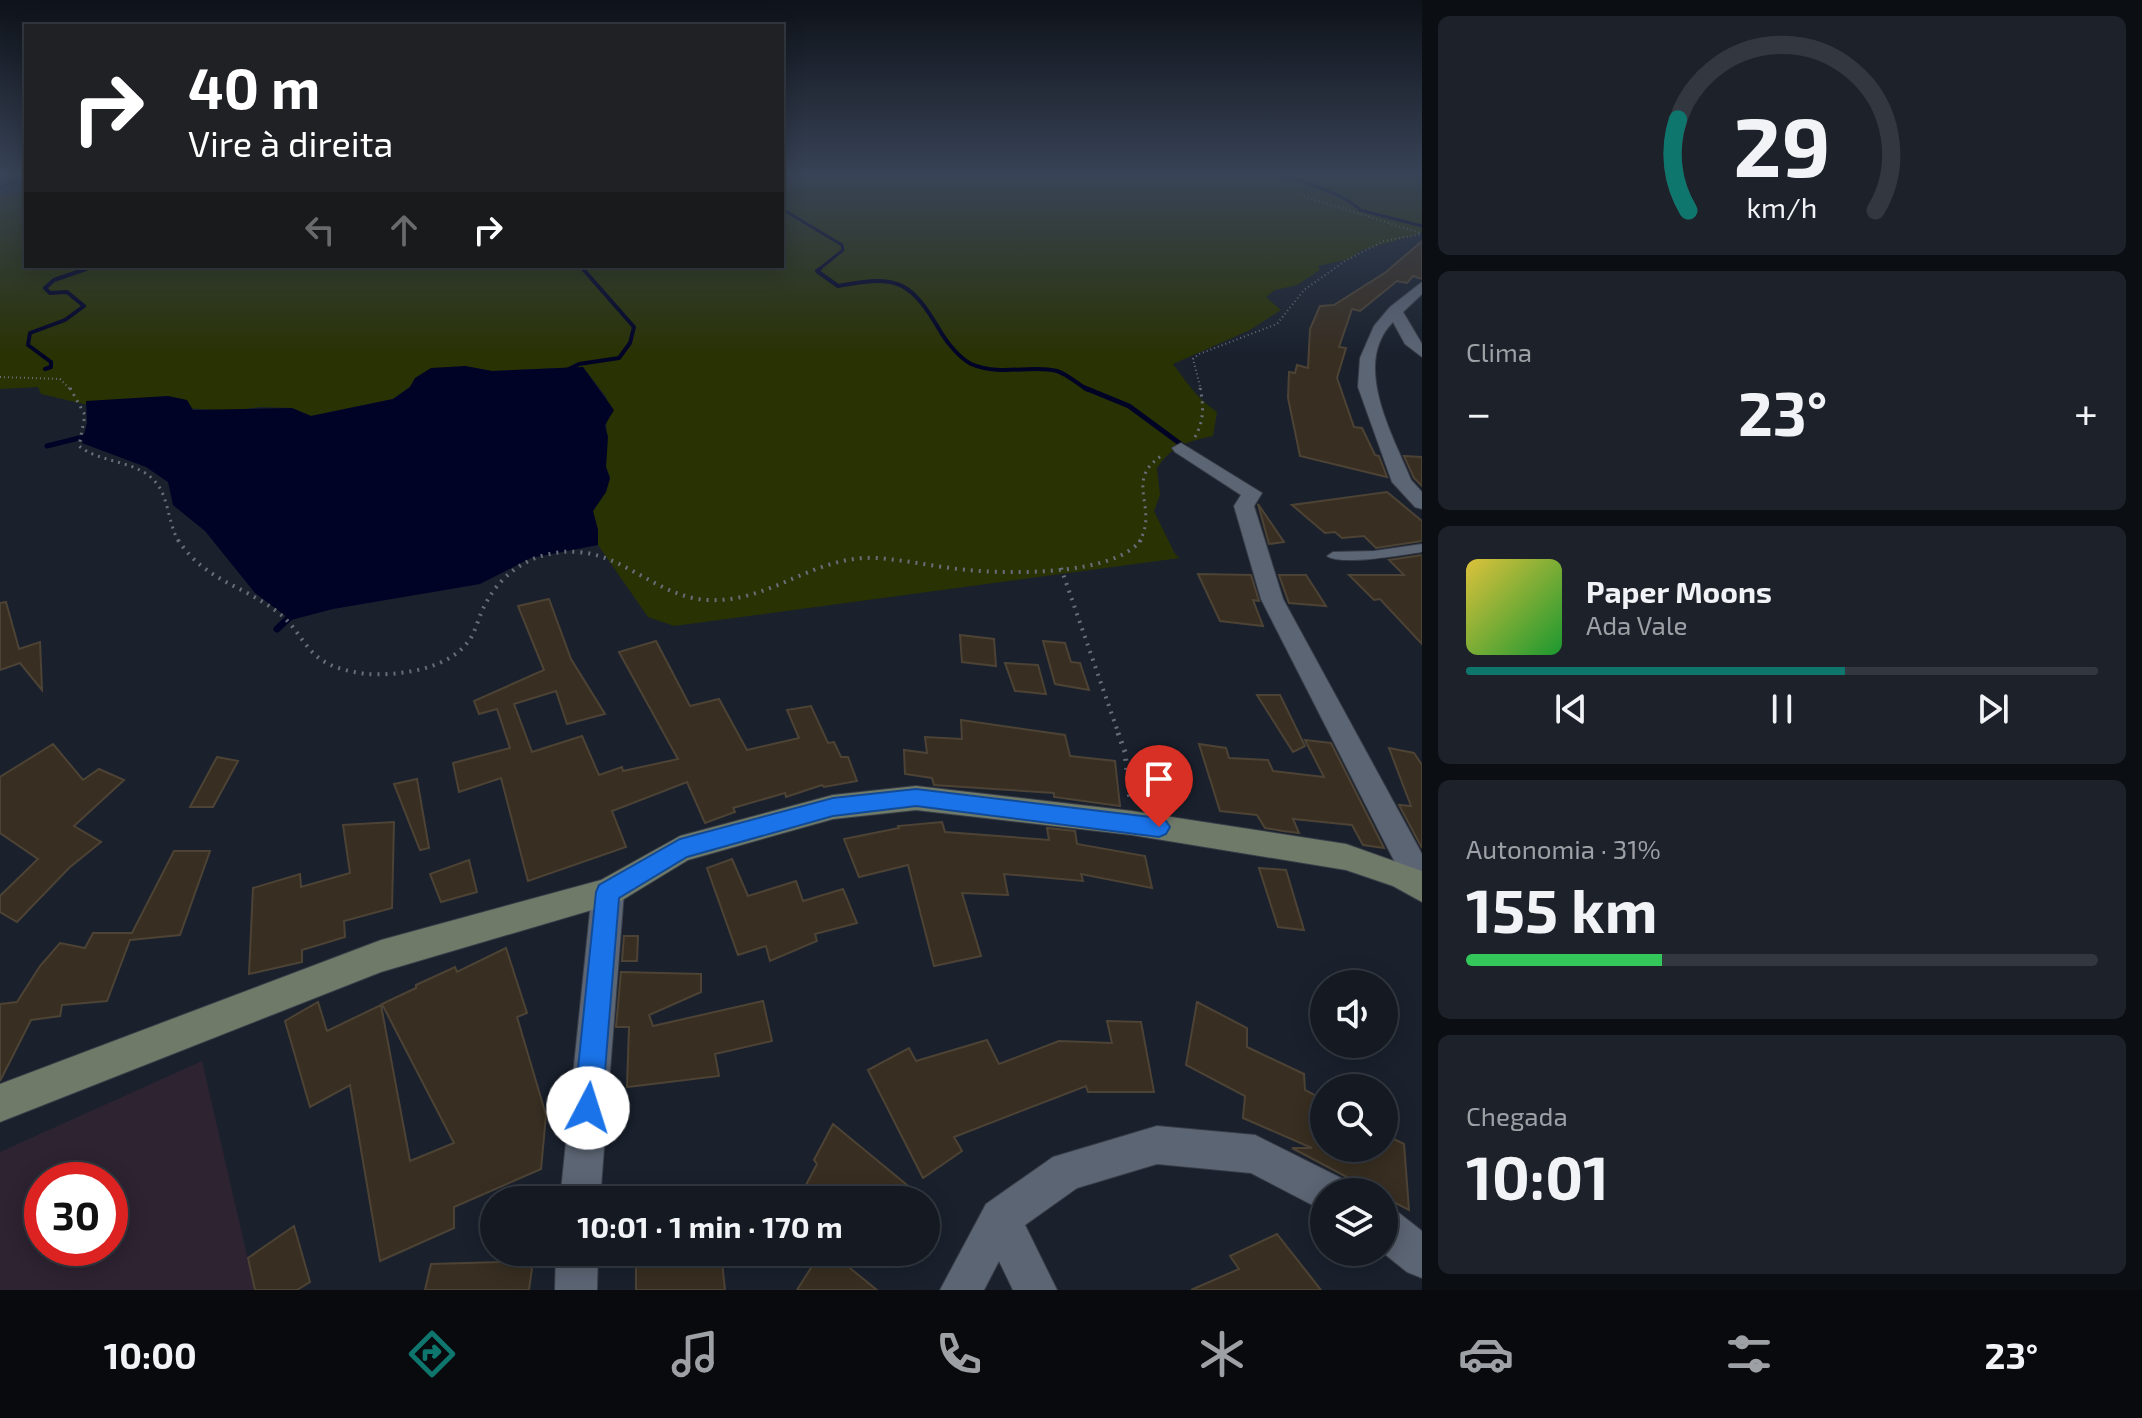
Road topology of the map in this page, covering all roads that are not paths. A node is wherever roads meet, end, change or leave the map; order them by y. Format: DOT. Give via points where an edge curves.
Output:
graph roads {
  1 [pos="1422,286"];
  2 [pos="1395,310"];
  3 [pos="1422,352"];
  4 [pos="1181,448"];
  5 [pos="1422,503"];
  6 [pos="1422,548"];
  7 [pos="1333,556"];
  8 [pos="1422,886"];
  9 [pos="608,892"];
  10 [pos="0,1103"];
  11 [pos="1310,1183"];
  12 [pos="581,1186"];
  13 [pos="1000,1218"];
  14 [pos="1398,1239"];
  15 [pos="1422,1257"];
  16 [pos="577,1266"];
  17 [pos="576,1290"];
  18 [pos="961,1290"];
  19 [pos="1036,1290"];
  1 -- 2 [label="street"];
  2 -- 3 [label="street" via="1410,341"];
  2 -- 5 [label="street" via="1381,326 1368,358 1366,387 1402,482"];
  4 -- 8 [label="street" via="1252,493 1244,506 1272,599"];
  6 -- 7 [label="lane"];
  8 -- 9 [label="street" via="1346,857 1132,823 916,798 833,807 680,849"];
  9 -- 10 [label="street" via="381,956"];
  9 -- 12 [label="street"];
  11 -- 13 [label="street" via="1255,1154 1157,1145 1067,1171"];
  13 -- 18 [label="street"];
  13 -- 19 [label="street"];
  14 -- 15 [label="street"];
  16 -- 17 [label="street"];
}
